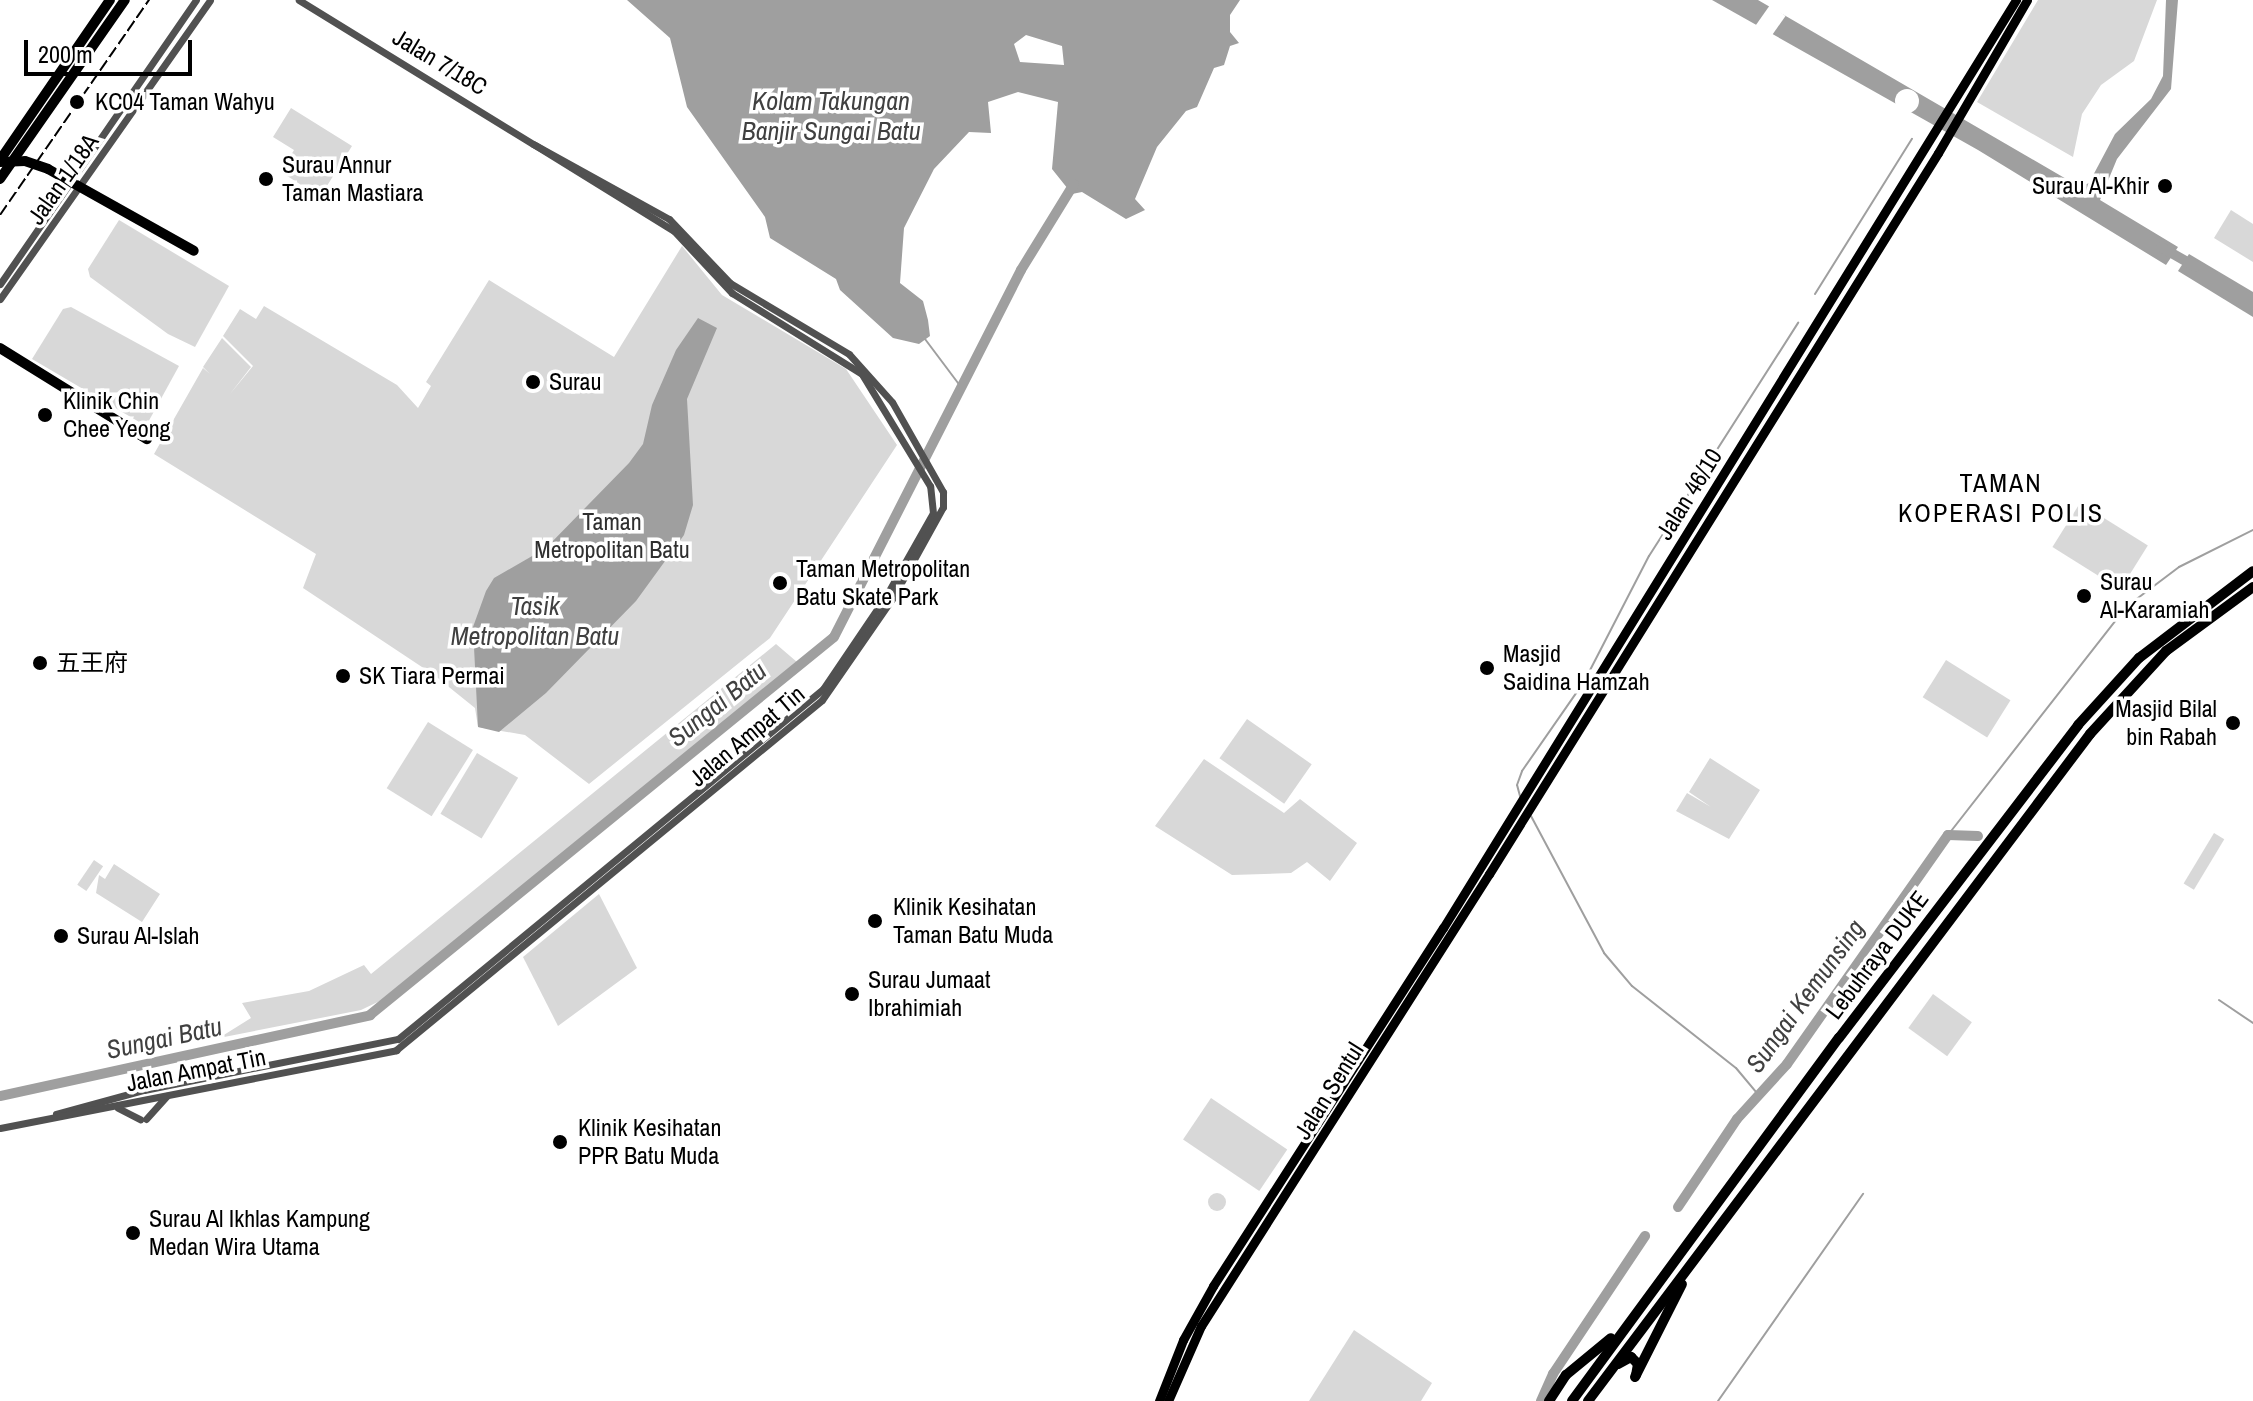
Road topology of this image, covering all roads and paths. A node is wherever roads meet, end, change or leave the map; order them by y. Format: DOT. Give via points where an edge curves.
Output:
graph roads {
  1 [pos="110,0"];
  2 [pos="125,0"];
  3 [pos="196,0"];
  4 [pos="210,0"];
  5 [pos="299,0"];
  6 [pos="2016,0"];
  7 [pos="2027,0"];
  8 [pos="1955,112"];
  9 [pos="533,144"];
  10 [pos="559,159"];
  11 [pos="0,161"];
  12 [pos="0,179"];
  13 [pos="189,250"];
  14 [pos="21,272"];
  15 [pos="0,284"];
  16 [pos="0,299"];
  17 [pos="0,307"];
  18 [pos="0,348"];
  19 [pos="147,439"];
  20 [pos="930,478"];
  21 [pos="2253,571"];
  22 [pos="2253,587"];
  23 [pos="1519,816"];
  24 [pos="510,957"];
  25 [pos="480,971"];
  26 [pos="1417,989"];
  27 [pos="1393,1007"];
  28 [pos="192,1089"];
  29 [pos="94,1111"];
  30 [pos="29,1122"];
  31 [pos="0,1128"];
  32 [pos="1249,1235"];
  33 [pos="1690,1245"];
  34 [pos="1249,1254"];
  35 [pos="1699,1255"];
  36 [pos="1233,1259"];
  37 [pos="1235,1276"];
  38 [pos="1221,1278"];
  39 [pos="1224,1293"];
  40 [pos="1611,1369"];
  41 [pos="1159,1401"];
  42 [pos="1168,1401"];
  43 [pos="1549,1401"];
  44 [pos="1572,1401"];
  45 [pos="1588,1401"];
  1 -- 11 [label="highway"];
  2 -- 12 [label="highway"];
  3 -- 15 [label="street, Jalan 1/18A"];
  4 -- 14 [label="street, Jalan 1/18A"];
  5 -- 9 [label="street, Jalan 7/18C"];
  6 -- 8 [label="main road, Jalan 46/10"];
  7 -- 8 [label="main road, Jalan 46/10"];
  8 -- 23 [label="main road, Jalan 46/10"];
  9 -- 10 [label="street, Jalan 7/18C"];
  9 -- 10 [label="street"];
  10 -- 20 [label="street, Jalan Ampat Tin" via="683,234 732,293 829,349 874,382"];
  11 -- 13 [label="highway" via="25,161 48,169"];
  14 -- 16 [label="street, Jalan 1/18A"];
  14 -- 17 [label="street"];
  18 -- 19 [label="highway"];
  20 -- 24 [label="street, Jalan Ampat Tin" via="944,498 937,521 829,693"];
  20 -- 25 [label="street, Jalan Ampat Tin" via="933,513 886,596 823,689"];
  21 -- 33 [label="highway, Lebuhraya DUKE" via="2148,650 2078,725 1839,1038"];
  22 -- 35 [label="highway, Lebuhraya DUKE" via="2166,651 2099,722"];
  23 -- 26 [label="main road, Jalan 46/10"];
  23 -- 27 [label="main road, Jalan 46/10"];
  24 -- 25 [label="street"];
  24 -- 28 [label="street, Jalan Ampat Tin" via="391,1053"];
  25 -- 30 [label="street, Jalan Ampat Tin" via="391,1043 144,1090"];
  26 -- 34 [label="main road, Jalan Sentul"];
  27 -- 32 [label="main road, Jalan Sentul"];
  28 -- 29 [label="street, Jalan Ampat Tin"];
  28 -- 29 [label="street" via="162,1098 143,1119 125,1109"];
  29 -- 30 [label="street, Jalan Ampat Tin"];
  30 -- 31 [label="street, Jalan Ampat Tin"];
  32 -- 34 [label="main road"];
  32 -- 36 [label="main road"];
  33 -- 43 [label="highway" via="1603,1348 1566,1375"];
  33 -- 44 [label="highway, Lebuhraya DUKE"];
  34 -- 36 [label="main road"];
  34 -- 37 [label="main road"];
  35 -- 40 [label="highway, Lebuhraya DUKE"];
  35 -- 40 [label="highway" via="1667,1309 1645,1366 1635,1377 1638,1364 1629,1357"];
  36 -- 38 [label="main road"];
  37 -- 38 [label="main road"];
  37 -- 39 [label="main road"];
  38 -- 39 [label="main road"];
  38 -- 41 [label="main road" via="1183,1340"];
  39 -- 42 [label="main road" via="1186,1352"];
  40 -- 45 [label="highway, Lebuhraya DUKE"];
}
